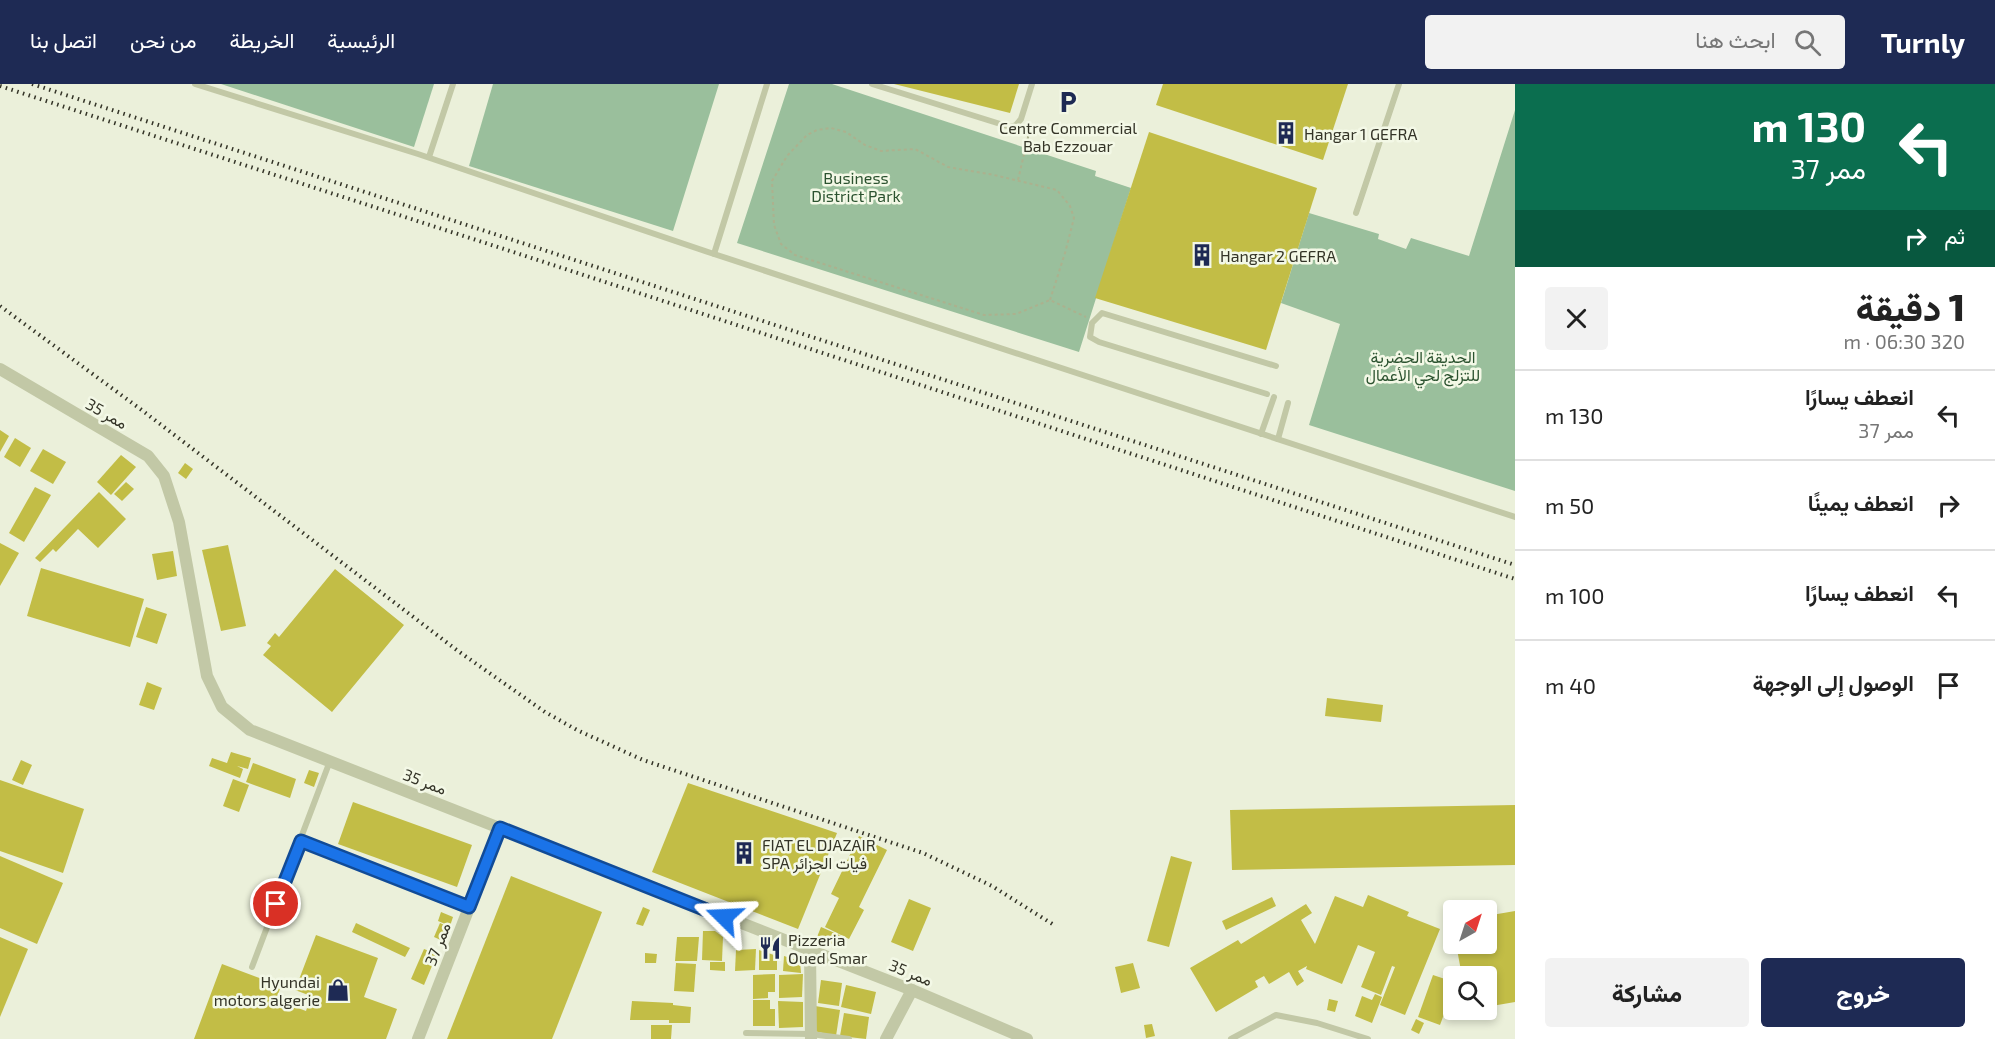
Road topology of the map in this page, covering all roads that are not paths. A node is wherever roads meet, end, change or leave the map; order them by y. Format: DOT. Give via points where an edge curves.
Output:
graph roads {
  1 [pos="195,84"];
  2 [pos="453,84"];
  3 [pos="767,84"];
  4 [pos="872,84"];
  5 [pos="1032,84"];
  6 [pos="1399,84"];
  7 [pos="429,158"];
  8 [pos="1356,213"];
  9 [pos="714,254"];
  10 [pos="1276,366"];
  11 [pos="0,369"];
  12 [pos="1288,404"];
  13 [pos="1261,434"];
  14 [pos="1278,439"];
  15 [pos="1515,517"];
  16 [pos="330,761"];
  17 [pos="500,828"];
  18 [pos="301,841"];
  19 [pos="469,907"];
  20 [pos="810,950"];
  21 [pos="252,967"];
  22 [pos="912,990"];
  23 [pos="746,1033"];
  24 [pos="811,1037"];
  25 [pos="418,1039"];
  26 [pos="849,1039"];
  27 [pos="886,1039"];
  28 [pos="1027,1039"];
  29 [pos="1231,1039"];
  30 [pos="1368,1039"];
  1 -- 7 [label="lane"];
  2 -- 7 [label="lane"];
  3 -- 9 [label="lane"];
  4 -- 5 [label="lane" via="1010,127 1021,119"];
  6 -- 8 [label="lane"];
  7 -- 9 [label="lane"];
  9 -- 13 [label="lane"];
  10 -- 13 [label="lane" via="1102,313 1094,321 1090,338 1271,395"];
  11 -- 16 [label="street, ممر 35" via="148,456 164,476 179,522 207,676 222,708 250,730"];
  12 -- 14 [label="lane"];
  13 -- 14 [label="lane"];
  14 -- 15 [label="lane"];
  16 -- 17 [label="street, ممر 35"];
  16 -- 18 [label="lane"];
  17 -- 19 [label="street, ممر 37"];
  17 -- 20 [label="street, ممر 35"];
  18 -- 19 [label="lane"];
  18 -- 21 [label="lane"];
  19 -- 25 [label="street, ممر 37"];
  20 -- 22 [label="street, ممر 35"];
  20 -- 24 [label="street"];
  22 -- 27 [label="street"];
  22 -- 28 [label="street, ممر 35"];
  23 -- 24 [label="lane"];
  24 -- 26 [label="lane"];
  29 -- 30 [label="lane" via="1276,1016 1317,1023"];
}
